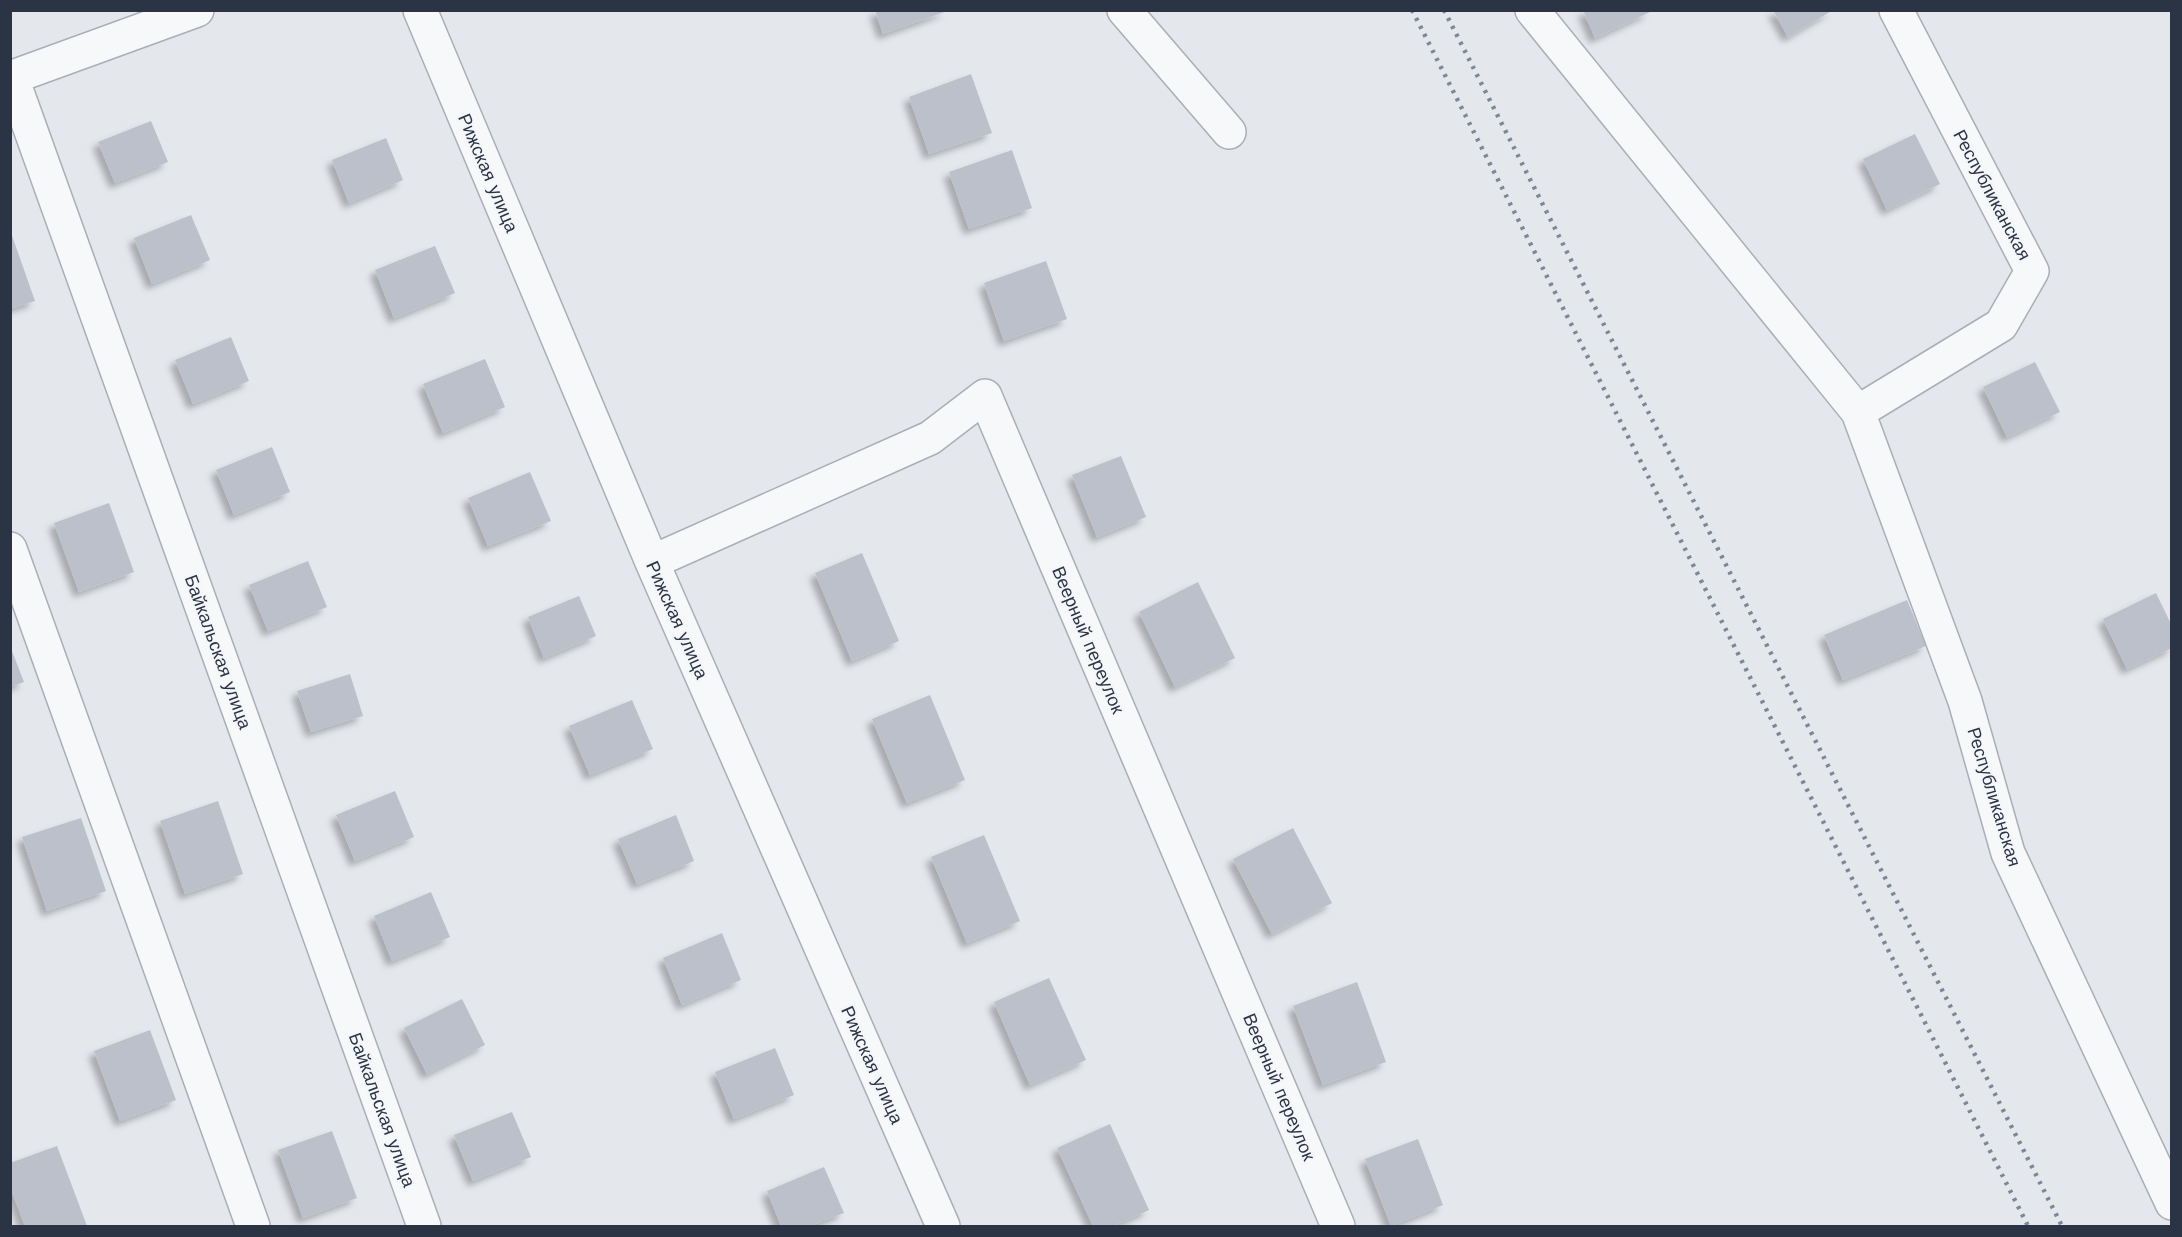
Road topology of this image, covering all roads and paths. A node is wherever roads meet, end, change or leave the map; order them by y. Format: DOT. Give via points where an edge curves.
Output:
graph roads {
  1 [pos="197,10"];
  2 [pos="420,10"];
  3 [pos="1124,10"];
  4 [pos="1532,10"];
  5 [pos="1896,10"];
  6 [pos="118,24"];
  7 [pos="11,78"];
  8 [pos="1228,132"];
  9 [pos="1858,412"];
  10 [pos="10,549"];
  11 [pos="652,562"];
  12 [pos="2172,1203"];
  13 [pos="253,1227"];
  14 [pos="424,1227"];
  15 [pos="943,1227"];
  16 [pos="1338,1227"];
  1 -- 6 [label="street"];
  2 -- 11 [label="street, Рижская улица"];
  3 -- 8 [label="street"];
  4 -- 9 [label="street, Республиканская"];
  5 -- 9 [label="street, Республиканская" via="2032,271 2001,325"];
  6 -- 7 [label="street"];
  7 -- 14 [label="street, Байкальская улица"];
  9 -- 12 [label="street, Республиканская" via="1965,701 2008,853"];
  10 -- 13 [label="street"];
  11 -- 15 [label="street, Рижская улица"];
  11 -- 16 [label="street, Веерный переулок" via="930,438 985,396"];
}
